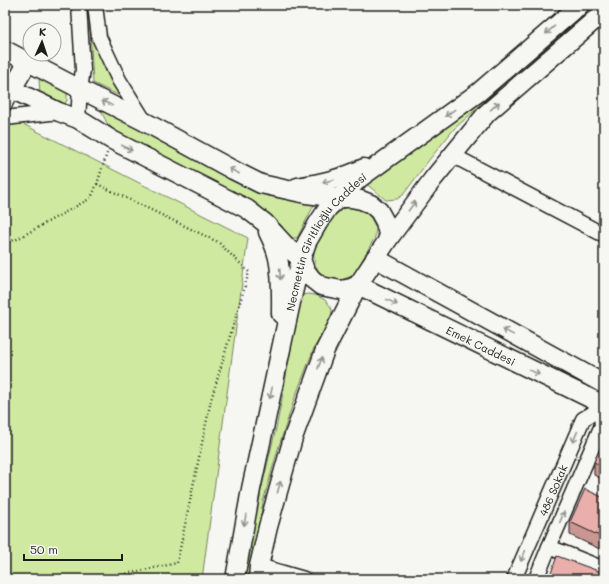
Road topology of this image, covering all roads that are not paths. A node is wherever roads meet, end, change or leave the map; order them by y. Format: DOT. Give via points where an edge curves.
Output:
graph roads {
  1 [pos="79,5"];
  2 [pos="95,5"];
  3 [pos="580,5"];
  4 [pos="604,12"];
  5 [pos="5,50"];
  6 [pos="22,59"];
  7 [pos="28,62"];
  8 [pos="80,89"];
  9 [pos="7,93"];
  10 [pos="59,112"];
  11 [pos="5,118"];
  12 [pos="78,119"];
  13 [pos="145,122"];
  14 [pos="452,155"];
  15 [pos="390,156"];
  16 [pos="261,184"];
  17 [pos="339,198"];
  18 [pos="265,223"];
  19 [pos="604,235"];
  20 [pos="389,238"];
  21 [pos="375,258"];
  22 [pos="301,259"];
  23 [pos="358,285"];
  24 [pos="278,362"];
  25 [pos="604,384"];
  26 [pos="602,404"];
  27 [pos="549,547"];
  28 [pos="604,569"];
  29 [pos="259,572"];
  30 [pos="235,579"];
  31 [pos="304,579"];
  32 [pos="514,579"];
  33 [pos="536,579"];
  1 -- 8 [label="street" via="83,70"];
  2 -- 13 [label="street" via="99,37 119,80"];
  3 -- 15 [label="street, Necmettin Giritlioğlu Caddesi, one-way" via="479,92"];
  14 -- 4 [label="street, one-way" via="487,113"];
  5 -- 6 [label="street"];
  7 -- 8 [label="street"];
  7 -- 9 [label="street"];
  8 -- 12 [label="street"];
  13 -- 8 [label="street, one-way"];
  9 -- 10 [label="street"];
  10 -- 11 [label="street"];
  10 -- 12 [label="street"];
  12 -- 18 [label="street, one-way" via="112,140 247,209"];
  16 -- 13 [label="street, one-way"];
  14 -- 19 [label="street"];
  20 -- 14 [label="street, one-way"];
  15 -- 16 [label="street, one-way" via="323,183 296,187"];
  15 -- 17 [label="street, Necmettin Giritlioğlu Caddesi" via="360,178"];
  16 -- 17 [label="street"];
  17 -- 20 [label="street" via="356,199 371,204 379,211 385,222"];
  17 -- 22 [label="street, Necmettin Giritlioğlu Caddesi" via="318,223"];
  18 -- 22 [label="street"];
  18 -- 24 [label="street, one-way" via="276,248 280,273 281,331"];
  20 -- 21 [label="street"];
  21 -- 23 [label="street"];
  25 -- 21 [label="street, one-way"];
  22 -- 23 [label="street" via="305,270 321,286 341,290"];
  22 -- 24 [label="street, Necmettin Giritlioğlu Caddesi"];
  23 -- 26 [label="street, Emek Caddesi, one-way"];
  29 -- 23 [label="street, one-way" via="268,527 293,438 325,350"];
  24 -- 30 [label="street, Necmettin Giritlioğlu Caddesi, one-way"];
  27 -- 26 [label="street, 486 Sokak, one-way" via="602,425"];
  26 -- 32 [label="street, 486 Sokak, one-way" via="583,420"];
  27 -- 28 [label="street"];
  27 -- 33 [label="street, 486 Sokak"];
  29 -- 31 [label="street"];
}
